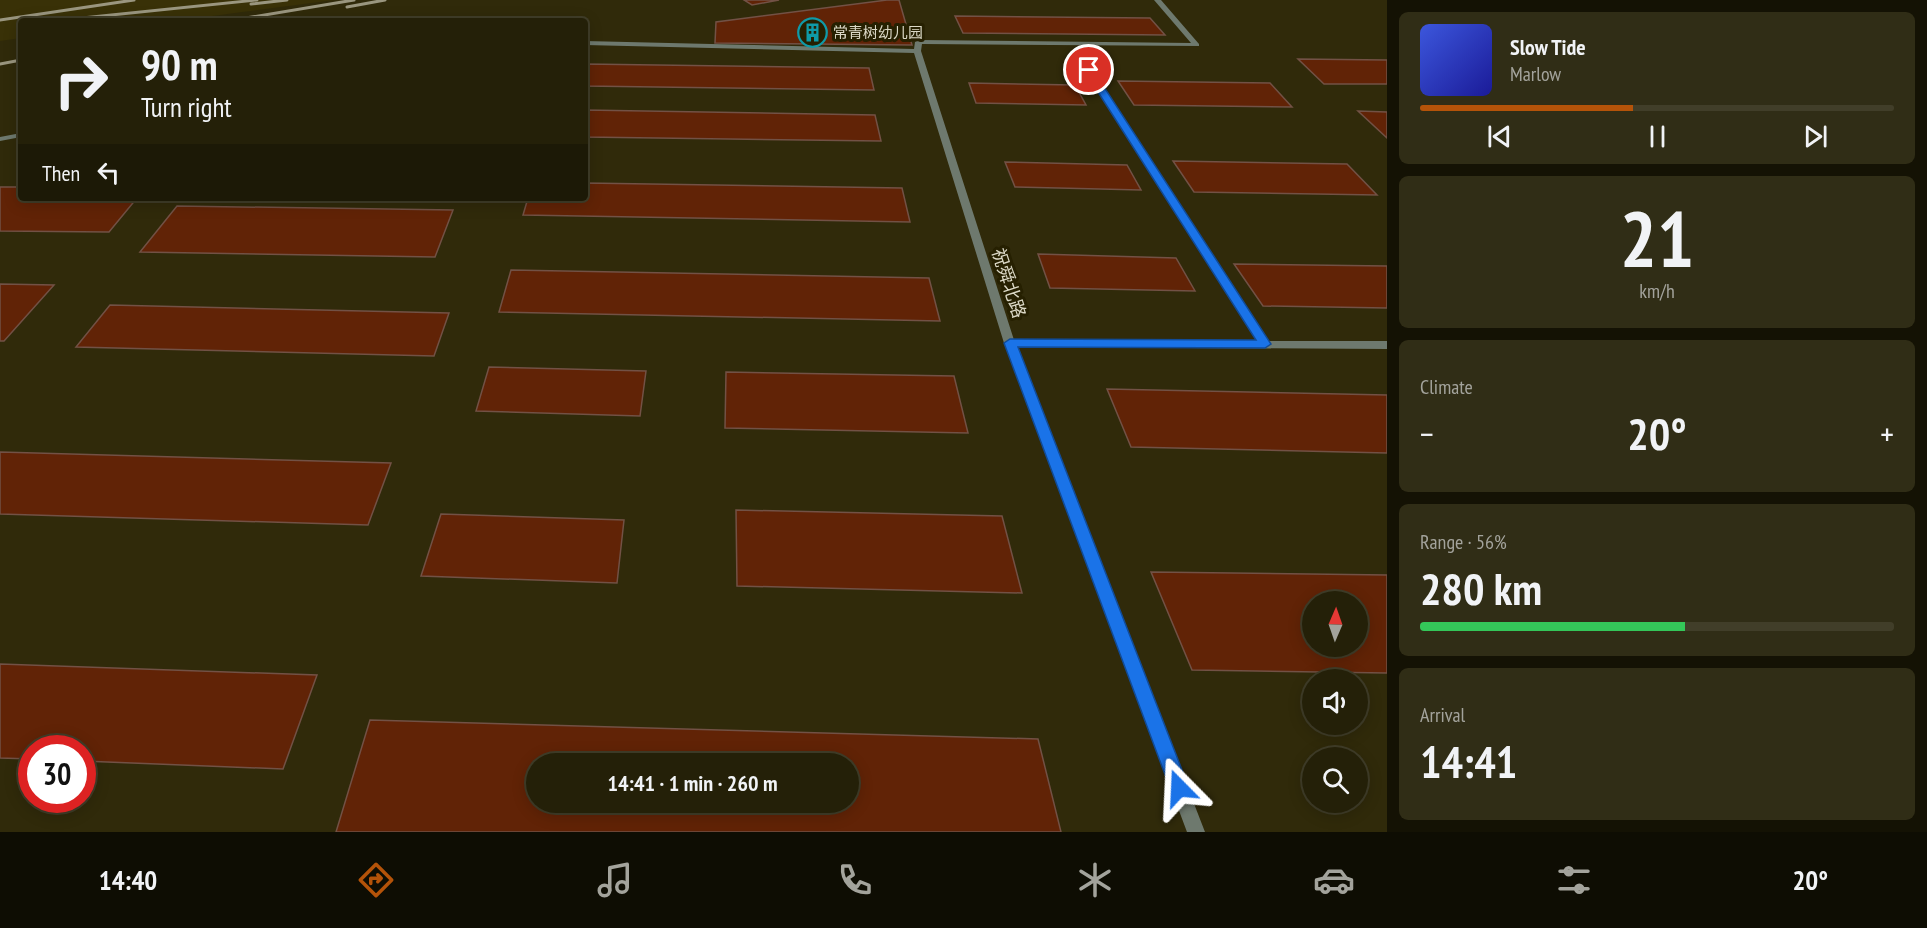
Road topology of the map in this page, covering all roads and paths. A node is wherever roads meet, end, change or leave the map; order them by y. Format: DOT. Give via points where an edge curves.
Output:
graph roads {
  1 [pos="1157,0"];
  2 [pos="588,43"];
  3 [pos="917,51"];
  4 [pos="1089,70"];
  5 [pos="18,136"];
  6 [pos="0,139"];
  7 [pos="1010,343"];
  8 [pos="1265,344"];
  9 [pos="1387,345"];
  10 [pos="1196,832"];
  1 -- 3 [label="street" via="1197,45 919,42"];
  2 -- 3 [label="street"];
  3 -- 7 [label="street, 祝舜北路"];
  4 -- 8 [label="street"];
  5 -- 6 [label="street"];
  7 -- 8 [label="street"];
  7 -- 10 [label="street, 祝舜北路"];
  8 -- 9 [label="street"];
}
